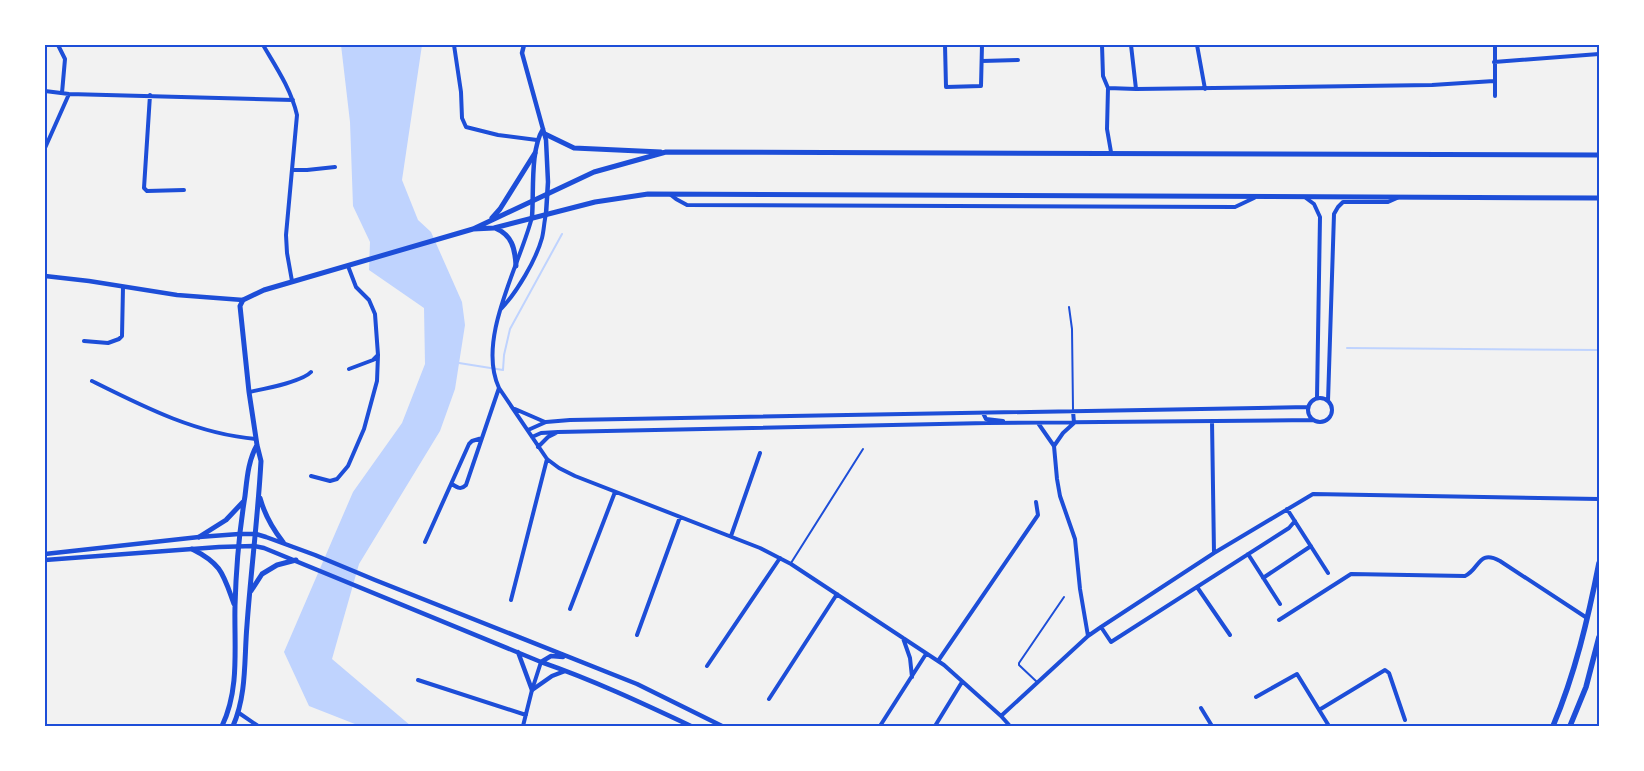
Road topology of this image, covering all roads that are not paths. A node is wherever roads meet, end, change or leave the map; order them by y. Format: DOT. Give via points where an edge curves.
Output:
graph roads {
  1 [pos="58,45"];
  2 [pos="263,45"];
  3 [pos="454,45"];
  4 [pos="524,45"];
  5 [pos="945,45"];
  6 [pos="982,45"];
  7 [pos="1102,45"];
  8 [pos="1131,45"];
  9 [pos="1197,45"];
  10 [pos="1493,45"];
  11 [pos="1599,54"];
  12 [pos="1018,60"];
  13 [pos="982,61"];
  14 [pos="1494,62"];
  15 [pos="1494,81"];
  16 [pos="1108,88"];
  17 [pos="1136,89"];
  18 [pos="1205,89"];
  19 [pos="45,91"];
  20 [pos="62,93"];
  21 [pos="69,94"];
  22 [pos="150,96"];
  23 [pos="1494,96"];
  24 [pos="293,100"];
  25 [pos="544,132"];
  26 [pos="537,140"];
  27 [pos="45,148"];
  28 [pos="666,152"];
  29 [pos="1112,152"];
  30 [pos="535,153"];
  31 [pos="1599,155"];
  32 [pos="335,166"];
  33 [pos="292,170"];
  34 [pos="184,190"];
  35 [pos="672,194"];
  36 [pos="547,195"];
  37 [pos="1254,198"];
  38 [pos="1306,198"];
  39 [pos="1397,198"];
  40 [pos="1599,198"];
  41 [pos="533,202"];
  42 [pos="546,214"];
  43 [pos="532,217"];
  44 [pos="488,222"];
  45 [pos="494,228"];
  46 [pos="473,229"];
  47 [pos="348,266"];
  48 [pos="516,266"];
  49 [pos="45,276"];
  50 [pos="292,281"];
  51 [pos="122,287"];
  52 [pos="243,300"];
  53 [pos="1069,307"];
  54 [pos="501,310"];
  55 [pos="84,341"];
  56 [pos="378,355"];
  57 [pos="349,369"];
  58 [pos="311,372"];
  59 [pos="92,381"];
  60 [pos="499,388"];
  61 [pos="249,392"];
  62 [pos="1316,398"];
  63 [pos="1328,400"];
  64 [pos="1308,407"];
  65 [pos="513,408"];
  66 [pos="1073,411"];
  67 [pos="983,413"];
  68 [pos="1314,420"];
  69 [pos="546,422"];
  70 [pos="1212,422"];
  71 [pos="1036,423"];
  72 [pos="1074,424"];
  73 [pos="528,430"];
  74 [pos="558,432"];
  75 [pos="532,437"];
  76 [pos="482,438"];
  77 [pos="256,442"];
  78 [pos="1054,446"];
  79 [pos="538,447"];
  80 [pos="863,449"];
  81 [pos="465,453"];
  82 [pos="760,453"];
  83 [pos="476,457"];
  84 [pos="547,459"];
  85 [pos="311,476"];
  86 [pos="452,484"];
  87 [pos="615,492"];
  88 [pos="260,496"];
  89 [pos="1599,499"];
  90 [pos="244,500"];
  91 [pos="1036,502"];
  92 [pos="1287,509"];
  93 [pos="680,517"];
  94 [pos="1295,522"];
  95 [pos="239,534"];
  96 [pos="256,534"];
  97 [pos="730,536"];
  98 [pos="199,537"];
  99 [pos="283,542"];
  100 [pos="425,542"];
  101 [pos="238,546"];
  102 [pos="254,546"];
  103 [pos="1311,546"];
  104 [pos="192,549"];
  105 [pos="1214,553"];
  106 [pos="45,554"];
  107 [pos="1248,554"];
  108 [pos="780,558"];
  109 [pos="45,560"];
  110 [pos="296,560"];
  111 [pos="1599,563"];
  112 [pos="791,564"];
  113 [pos="1328,573"];
  114 [pos="1263,578"];
  115 [pos="1197,587"];
  116 [pos="250,592"];
  117 [pos="837,594"];
  118 [pos="1064,597"];
  119 [pos="511,600"];
  120 [pos="1280,604"];
  121 [pos="235,607"];
  122 [pos="570,608"];
  123 [pos="1588,618"];
  124 [pos="1279,620"];
  125 [pos="1101,626"];
  126 [pos="637,635"];
  127 [pos="1230,635"];
  128 [pos="1088,636"];
  129 [pos="1599,637"];
  130 [pos="903,638"];
  131 [pos="518,652"];
  132 [pos="926,654"];
  133 [pos="571,658"];
  134 [pos="541,662"];
  135 [pos="938,662"];
  136 [pos="706,666"];
  137 [pos="567,671"];
  138 [pos="912,677"];
  139 [pos="418,680"];
  140 [pos="962,682"];
  141 [pos="1037,682"];
  142 [pos="532,690"];
  143 [pos="1256,697"];
  144 [pos="769,699"];
  145 [pos="1201,708"];
  146 [pos="1319,710"];
  147 [pos="238,713"];
  148 [pos="526,715"];
  149 [pos="1001,716"];
  150 [pos="1405,720"];
  151 [pos="222,726"];
  152 [pos="233,726"];
  153 [pos="258,726"];
  154 [pos="523,726"];
  155 [pos="692,726"];
  156 [pos="722,726"];
  157 [pos="880,726"];
  158 [pos="935,726"];
  159 [pos="1010,726"];
  160 [pos="1212,726"];
  161 [pos="1329,726"];
  162 [pos="1553,726"];
  163 [pos="1570,726"];
  1 -- 20 [label="street" via="65,59"];
  2 -- 24 [label="street"];
  3 -- 26 [label="street" via="462,92 462,118 466,127"];
  4 -- 25 [label="street" via="522,53"];
  5 -- 13 [label="street" via="945,87 981,86"];
  6 -- 13 [label="street"];
  7 -- 16 [label="street" via="1103,76"];
  8 -- 17 [label="street"];
  9 -- 18 [label="street"];
  10 -- 14 [label="street"];
  11 -- 14 [label="street"];
  12 -- 13 [label="street"];
  14 -- 15 [label="street"];
  15 -- 18 [label="street" via="1450,85"];
  15 -- 23 [label="street"];
  16 -- 17 [label="street"];
  16 -- 29 [label="street" via="1107,129"];
  17 -- 18 [label="street"];
  19 -- 20 [label="street"];
  20 -- 21 [label="street"];
  21 -- 22 [label="street"];
  21 -- 27 [label="street"];
  22 -- 24 [label="street"];
  22 -- 34 [label="street" via="144,188 147,191"];
  24 -- 33 [label="street" via="297,124"];
  25 -- 26 [label="street"];
  25 -- 28 [label="main road" via="574,148"];
  25 -- 36 [label="street"];
  26 -- 30 [label="street"];
  28 -- 29 [label="main road"];
  28 -- 36 [label="main road" via="594,172"];
  29 -- 31 [label="main road"];
  30 -- 41 [label="street"];
  30 -- 44 [label="main road" via="500,209"];
  32 -- 33 [label="street"];
  33 -- 50 [label="street" via="286,235"];
  35 -- 37 [label="main road"];
  35 -- 37 [label="street" via="686,205 900,207 1235,207"];
  35 -- 42 [label="main road" via="595,202"];
  36 -- 41 [label="main road"];
  36 -- 42 [label="street"];
  37 -- 38 [label="main road"];
  38 -- 39 [label="main road"];
  38 -- 62 [label="street" via="1314,204 1320,217"];
  39 -- 40 [label="main road"];
  39 -- 63 [label="street" via="1388,202 1343,202 1334,214"];
  41 -- 43 [label="street"];
  41 -- 44 [label="main road"];
  42 -- 43 [label="main road"];
  42 -- 54 [label="street" via="542,238 531,263"];
  43 -- 45 [label="main road"];
  43 -- 48 [label="street"];
  44 -- 46 [label="main road"];
  45 -- 46 [label="main road"];
  45 -- 48 [label="main road" via="512,241"];
  46 -- 47 [label="main road"];
  47 -- 50 [label="main road"];
  47 -- 56 [label="street" via="356,287 366,296 375,314"];
  48 -- 54 [label="street"];
  49 -- 51 [label="street"];
  50 -- 52 [label="main road"];
  51 -- 52 [label="street"];
  51 -- 55 [label="street" via="122,336 108,343"];
  52 -- 61 [label="main road" via="240,306"];
  53 -- 66 [label="lane"];
  54 -- 60 [label="street" via="494,366"];
  56 -- 57 [label="street"];
  56 -- 85 [label="street" via="377,381 364,429 348,466 337,479 330,481"];
  58 -- 61 [label="street" via="304,377"];
  59 -- 77 [label="street" via="172,419"];
  60 -- 65 [label="street"];
  60 -- 76 [label="street"];
  61 -- 77 [label="main road"];
  62 -- 63 [label="street"];
  62 -- 64 [label="street"];
  63 -- 68 [label="street" via="1331,415 1321,422"];
  64 -- 66 [label="street"];
  64 -- 68 [label="street"];
  65 -- 69 [label="street"];
  65 -- 73 [label="street"];
  66 -- 67 [label="street"];
  66 -- 72 [label="street"];
  67 -- 69 [label="street"];
  67 -- 71 [label="street" via="986,419"];
  68 -- 70 [label="street"];
  69 -- 73 [label="street"];
  70 -- 72 [label="street"];
  70 -- 105 [label="street"];
  71 -- 72 [label="street"];
  71 -- 74 [label="street"];
  71 -- 78 [label="street"];
  72 -- 78 [label="street"];
  73 -- 75 [label="street"];
  74 -- 75 [label="street"];
  74 -- 79 [label="street"];
  75 -- 79 [label="street"];
  76 -- 81 [label="street" via="472,440"];
  76 -- 83 [label="street"];
  77 -- 88 [label="main road" via="262,461"];
  77 -- 90 [label="main road"];
  78 -- 128 [label="street" via="1056,479 1075,539"];
  79 -- 84 [label="street"];
  80 -- 112 [label="lane"];
  81 -- 83 [label="street"];
  81 -- 86 [label="street"];
  82 -- 97 [label="street"];
  83 -- 86 [label="street" via="466,485 459,488"];
  84 -- 87 [label="street" via="559,468"];
  84 -- 119 [label="street"];
  86 -- 100 [label="street"];
  87 -- 93 [label="street"];
  87 -- 122 [label="street"];
  88 -- 96 [label="main road"];
  88 -- 99 [label="main road" via="268,522"];
  89 -- 92 [label="street" via="1317,494"];
  90 -- 95 [label="main road"];
  90 -- 98 [label="main road" via="226,520"];
  91 -- 135 [label="street" via="1038,515"];
  92 -- 94 [label="street"];
  92 -- 105 [label="street"];
  93 -- 97 [label="street"];
  93 -- 126 [label="street"];
  94 -- 103 [label="street"];
  94 -- 107 [label="street"];
  95 -- 96 [label="street"];
  95 -- 98 [label="street"];
  95 -- 101 [label="main road"];
  96 -- 99 [label="street"];
  96 -- 102 [label="main road"];
  97 -- 108 [label="street"];
  98 -- 106 [label="street"];
  99 -- 133 [label="street"];
  101 -- 102 [label="street"];
  101 -- 104 [label="street"];
  101 -- 121 [label="main road"];
  102 -- 110 [label="street"];
  102 -- 116 [label="main road"];
  103 -- 113 [label="street"];
  103 -- 114 [label="street"];
  104 -- 109 [label="street"];
  104 -- 121 [label="main road" via="217,564"];
  105 -- 125 [label="street"];
  107 -- 114 [label="street"];
  107 -- 115 [label="street"];
  108 -- 112 [label="street"];
  108 -- 136 [label="street"];
  110 -- 116 [label="main road" via="262,574"];
  110 -- 131 [label="street"];
  111 -- 123 [label="main road"];
  112 -- 117 [label="street"];
  114 -- 120 [label="street"];
  115 -- 125 [label="street" via="1111,642"];
  115 -- 127 [label="street"];
  116 -- 147 [label="main road" via="243,688"];
  117 -- 130 [label="street"];
  117 -- 144 [label="street"];
  118 -- 141 [label="lane" via="1019,663"];
  121 -- 151 [label="main road" via="233,692"];
  123 -- 124 [label="street" via="1500,561 1486,557 1465,576 1351,574"];
  123 -- 162 [label="main road" via="1569,685"];
  125 -- 128 [label="street"];
  128 -- 141 [label="street"];
  129 -- 163 [label="main road" via="1586,687"];
  130 -- 132 [label="street"];
  130 -- 138 [label="street"];
  131 -- 134 [label="street"];
  131 -- 142 [label="street"];
  132 -- 135 [label="street"];
  132 -- 138 [label="street"];
  133 -- 134 [label="street" via="551,656"];
  133 -- 156 [label="street" via="638,684"];
  134 -- 137 [label="street"];
  134 -- 142 [label="street"];
  135 -- 140 [label="street"];
  137 -- 142 [label="street" via="552,676"];
  137 -- 155 [label="street"];
  138 -- 157 [label="street"];
  139 -- 148 [label="street"];
  140 -- 149 [label="street"];
  140 -- 158 [label="street"];
  141 -- 149 [label="street"];
  142 -- 148 [label="street"];
  143 -- 146 [label="street" via="1297,674"];
  145 -- 160 [label="street"];
  146 -- 150 [label="street" via="1385,670 1389,673"];
  146 -- 161 [label="street"];
  147 -- 152 [label="main road"];
  147 -- 153 [label="street"];
  148 -- 154 [label="street"];
  149 -- 159 [label="street"];
}
